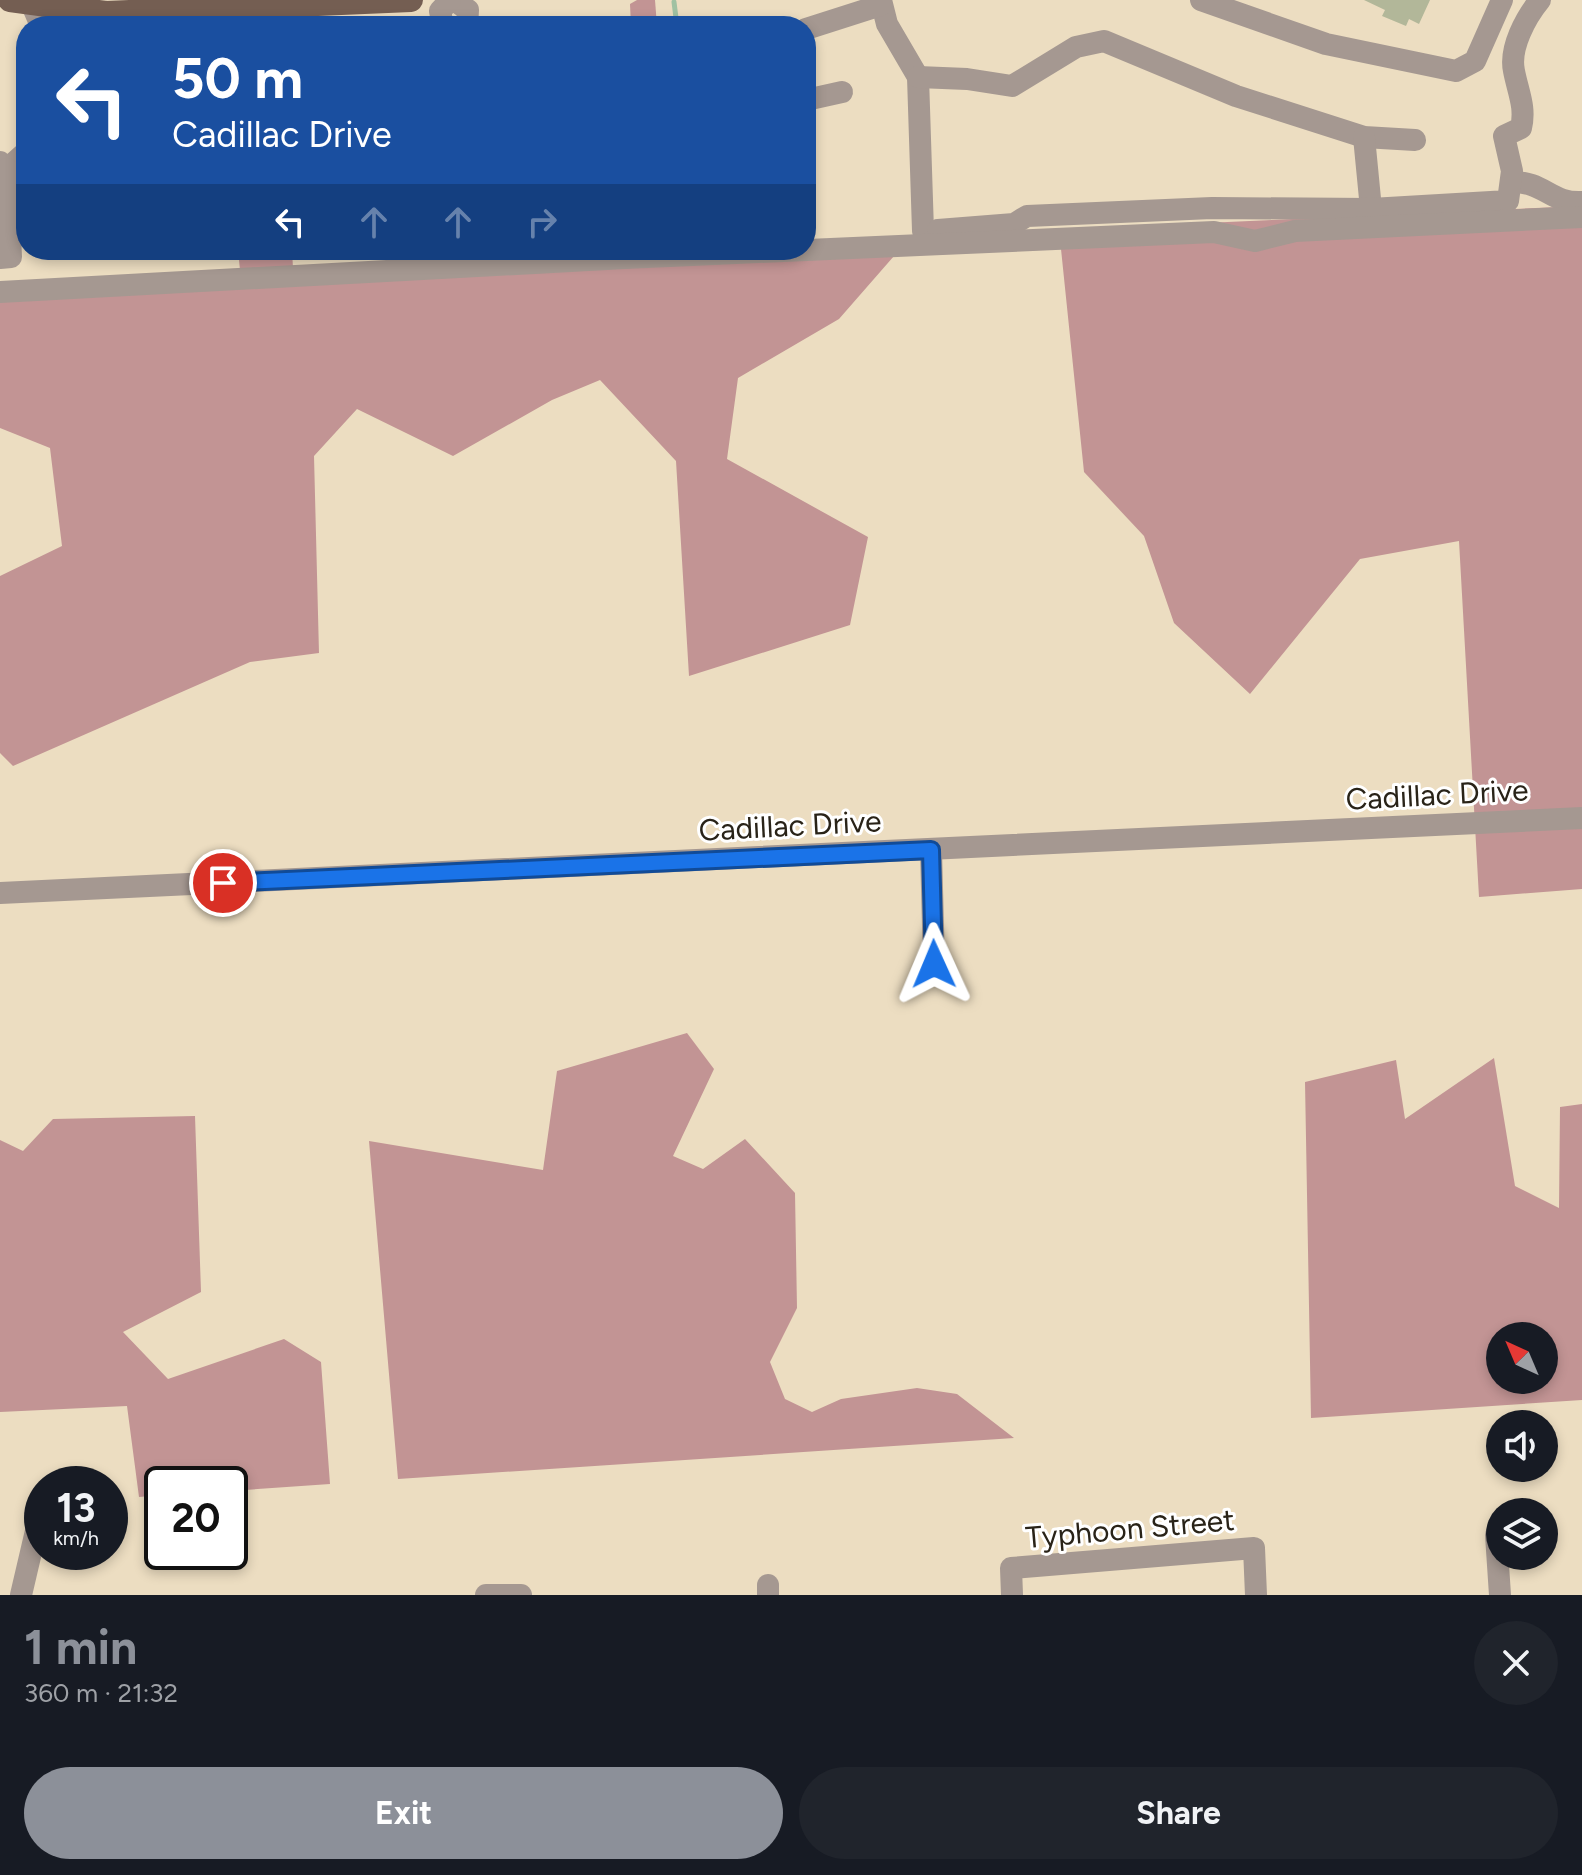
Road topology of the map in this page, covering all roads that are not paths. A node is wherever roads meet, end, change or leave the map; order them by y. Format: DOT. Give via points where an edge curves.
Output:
graph roads {
  1 [pos="411,0"];
  2 [pos="452,0"];
  3 [pos="1201,0"];
  4 [pos="1502,0"];
  5 [pos="1540,0"];
  6 [pos="23,1"];
  7 [pos="881,3"];
  8 [pos="441,16"];
  9 [pos="468,16"];
  10 [pos="816,26"];
  11 [pos="918,77"];
  12 [pos="842,92"];
  13 [pos="816,98"];
  14 [pos="1364,137"];
  15 [pos="1415,140"];
  16 [pos="4,165"];
  17 [pos="1511,182"];
  18 [pos="1582,202"];
  19 [pos="1371,209"];
  20 [pos="1582,217"];
  21 [pos="923,231"];
  22 [pos="816,235"];
  23 [pos="816,250"];
  24 [pos="0,258"];
  25 [pos="588,260"];
  26 [pos="0,292"];
  27 [pos="1582,818"];
  28 [pos="931,850"];
  29 [pos="0,893"];
  30 [pos="934,964"];
  31 [pos="27,1570"];
  32 [pos="1498,1570"];
  33 [pos="521,1594"];
  34 [pos="21,1595"];
  35 [pos="486,1595"];
  36 [pos="1012,1595"];
  37 [pos="1256,1595"];
  38 [pos="1500,1595"];
  1 -- 6 [label="main road" via="106,13"];
  2 -- 8 [label="street"];
  2 -- 9 [label="street" via="468,10"];
  3 -- 4 [label="street" via="1326,44 1456,71 1475,61"];
  5 -- 17 [label="street" via="1525,19 1513,66 1525,112 1521,128 1504,136"];
  7 -- 10 [label="street"];
  7 -- 11 [label="street" via="887,24"];
  11 -- 14 [label="street" via="1012,86 1076,47 1104,41 1236,96"];
  11 -- 21 [label="street"];
  12 -- 13 [label="street"];
  14 -- 15 [label="street"];
  14 -- 19 [label="street"];
  16 -- 24 [label="street" via="11,257"];
  17 -- 18 [label="street" via="1536,184 1566,203"];
  17 -- 19 [label="street" via="1508,201"];
  19 -- 21 [label="street" via="1212,208 1027,216 1014,224"];
  20 -- 23 [label="street" via="1295,231 1255,241 1214,232"];
  21 -- 22 [label="street"];
  25 -- 26 [label="street"];
  27 -- 28 [label="street, Cadillac Drive"];
  28 -- 29 [label="street, Cadillac Drive"];
  28 -- 30 [label="street"];
  31 -- 34 [label="street"];
  32 -- 38 [label="street"];
  33 -- 35 [label="street"];
  36 -- 37 [label="street, Typhoon Street" via="1011,1568 1254,1548"];
}
